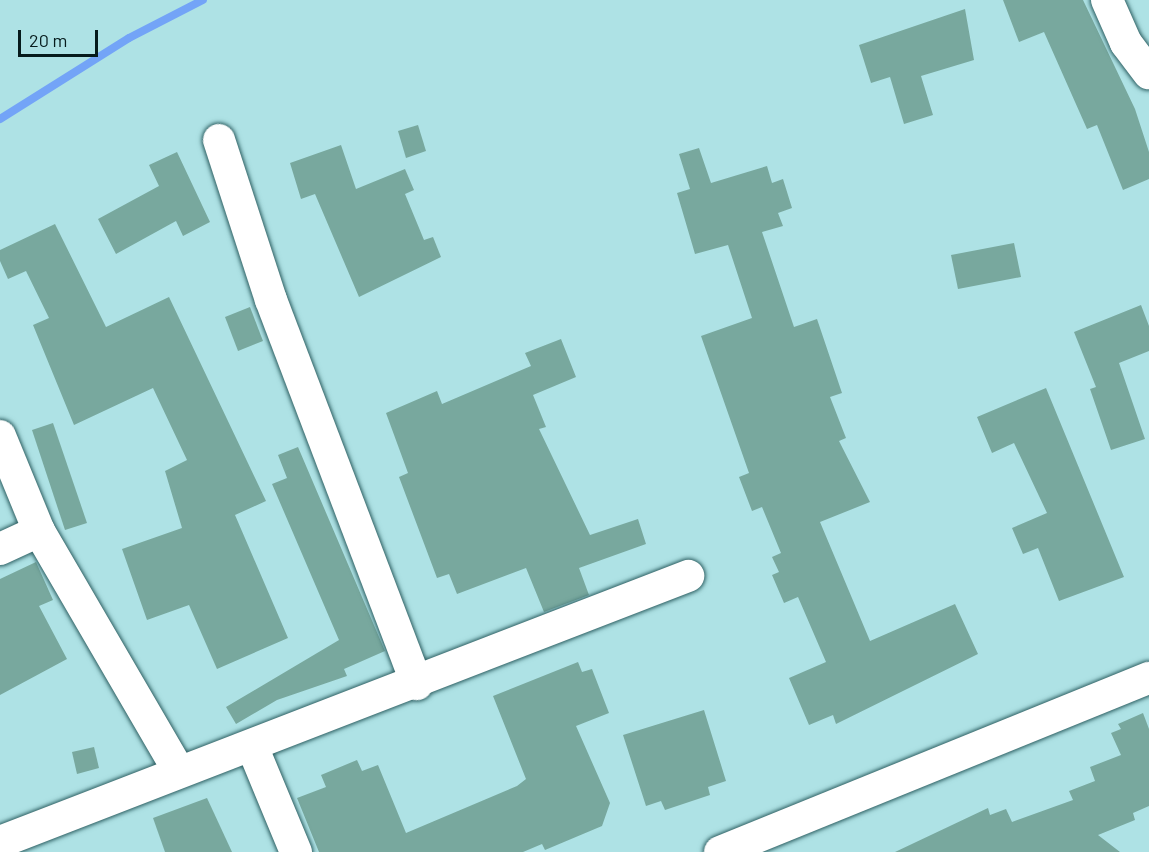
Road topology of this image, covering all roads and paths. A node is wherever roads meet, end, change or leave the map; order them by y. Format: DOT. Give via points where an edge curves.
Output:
graph roads {
  1 [pos="1107,0"];
  2 [pos="1149,73"];
  3 [pos="219,140"];
  4 [pos="0,436"];
  5 [pos="39,531"];
  6 [pos="0,549"];
  7 [pos="688,576"];
  8 [pos="1149,678"];
  9 [pos="417,684"];
  10 [pos="252,746"];
  11 [pos="178,770"];
  12 [pos="0,842"];
  13 [pos="296,852"];
  14 [pos="720,852"];
  1 -- 2 [label="street" via="1126,43"];
  3 -- 9 [label="street" via="271,300"];
  4 -- 5 [label="street"];
  5 -- 6 [label="street"];
  5 -- 11 [label="street"];
  7 -- 9 [label="street"];
  8 -- 14 [label="street"];
  9 -- 10 [label="street"];
  10 -- 11 [label="street"];
  10 -- 13 [label="street"];
  11 -- 12 [label="street"];
}
